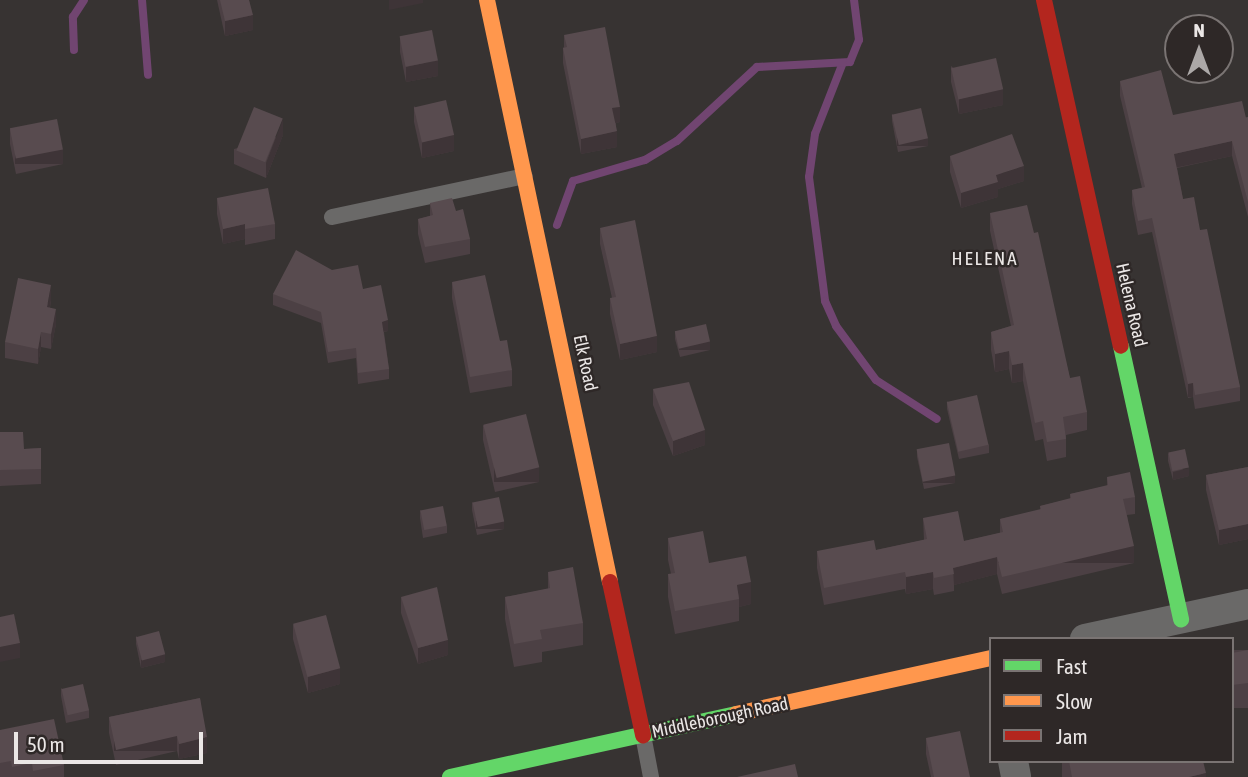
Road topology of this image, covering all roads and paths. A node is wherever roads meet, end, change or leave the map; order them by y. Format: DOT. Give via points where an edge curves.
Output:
graph roads {
  1 [pos="487,0"];
  2 [pos="1044,0"];
  3 [pos="526,176"];
  4 [pos="332,217"];
  5 [pos="1248,604"];
  6 [pos="1181,619"];
  7 [pos="1095,637"];
  8 [pos="989,659"];
  9 [pos="643,735"];
  10 [pos="450,777"];
  11 [pos="651,777"];
  1 -- 3 [label="street, Elk Road"];
  2 -- 6 [label="street, Helena Road"];
  3 -- 4 [label="lane"];
  3 -- 9 [label="street, Elk Road"];
  5 -- 6 [label="street"];
  6 -- 7 [label="street"];
  8 -- 9 [label="street, Middleborough Road"];
  9 -- 10 [label="street, Middleborough Road"];
  9 -- 11 [label="lane"];
}
